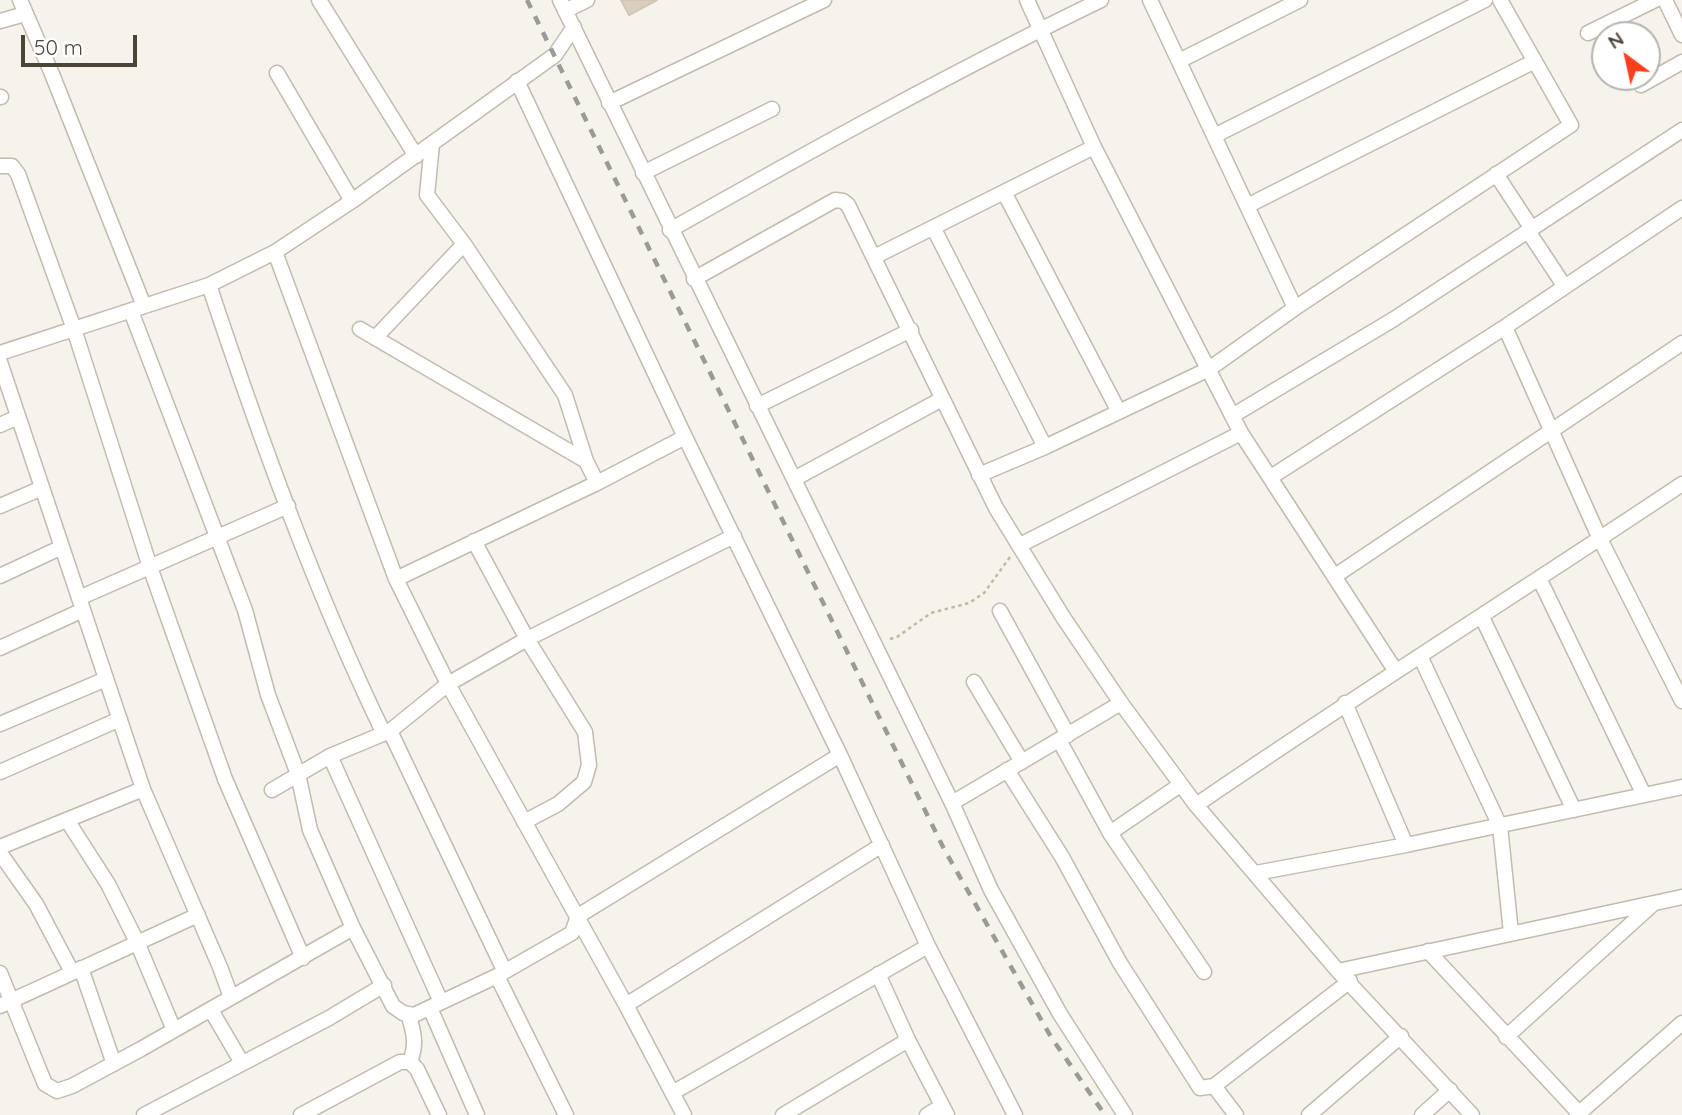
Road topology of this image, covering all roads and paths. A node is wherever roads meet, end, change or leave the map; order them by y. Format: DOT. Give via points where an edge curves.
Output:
graph roads {
  1 [pos="319,0"];
  2 [pos="587,0"];
  3 [pos="824,0"];
  4 [pos="1027,0"];
  5 [pos="1101,0"];
  6 [pos="1150,0"];
  7 [pos="1300,0"];
  8 [pos="1485,0"];
  9 [pos="1500,0"];
  10 [pos="1655,0"];
  11 [pos="1665,0"];
  12 [pos="563,5"];
  13 [pos="22,7"];
  14 [pos="1677,16"];
  15 [pos="0,21"];
  16 [pos="574,27"];
  17 [pos="1041,29"];
  18 [pos="1588,33"];
  19 [pos="1682,35"];
  20 [pos="1179,61"];
  21 [pos="1535,61"];
  22 [pos="1682,62"];
  23 [pos="277,73"];
  24 [pos="1661,74"];
  25 [pos="517,81"];
  26 [pos="609,103"];
  27 [pos="772,109"];
  28 [pos="1682,130"];
  29 [pos="1214,136"];
  30 [pos="432,144"];
  31 [pos="1094,147"];
  32 [pos="416,156"];
  33 [pos="0,166"];
  34 [pos="643,173"];
  35 [pos="1496,174"];
  36 [pos="1004,192"];
  37 [pos="352,201"];
  38 [pos="1247,206"];
  39 [pos="1682,208"];
  40 [pos="934,229"];
  41 [pos="670,230"];
  42 [pos="1530,230"];
  43 [pos="464,244"];
  44 [pos="275,252"];
  45 [pos="874,257"];
  46 [pos="694,279"];
  47 [pos="209,285"];
  48 [pos="1565,287"];
  49 [pos="1295,307"];
  50 [pos="137,308"];
  51 [pos="1505,327"];
  52 [pos="75,329"];
  53 [pos="360,329"];
  54 [pos="911,330"];
  55 [pos="375,338"];
  56 [pos="1682,343"];
  57 [pos="0,354"];
  58 [pos="0,362"];
  59 [pos="1209,369"];
  60 [pos="942,399"];
  61 [pos="757,406"];
  62 [pos="1118,411"];
  63 [pos="1232,416"];
  64 [pos="18,417"];
  65 [pos="0,425"];
  66 [pos="1551,429"];
  67 [pos="1241,433"];
  68 [pos="685,437"];
  69 [pos="1045,447"];
  70 [pos="586,461"];
  71 [pos="979,475"];
  72 [pos="1271,477"];
  73 [pos="794,479"];
  74 [pos="597,483"];
  75 [pos="42,488"];
  76 [pos="1681,488"];
  77 [pos="0,506"];
  78 [pos="288,506"];
  79 [pos="218,536"];
  80 [pos="734,536"];
  81 [pos="1599,537"];
  82 [pos="474,541"];
  83 [pos="1020,545"];
  84 [pos="62,547"];
  85 [pos="150,567"];
  86 [pos="0,576"];
  87 [pos="1335,576"];
  88 [pos="1539,578"];
  89 [pos="396,579"];
  90 [pos="81,604"];
  91 [pos="1000,611"];
  92 [pos="1482,617"];
  93 [pos="527,639"];
  94 [pos="873,644"];
  95 [pos="0,648"];
  96 [pos="1420,656"];
  97 [pos="1395,670"];
  98 [pos="106,679"];
  99 [pos="974,682"];
  100 [pos="448,684"];
  101 [pos="1682,701"];
  102 [pos="1121,703"];
  103 [pos="1345,703"];
  104 [pos="120,719"];
  105 [pos="0,724"];
  106 [pos="387,732"];
  107 [pos="1064,737"];
  108 [pos="840,755"];
  109 [pos="330,756"];
  110 [pos="1022,762"];
  111 [pos="1007,771"];
  112 [pos="0,772"];
  113 [pos="298,774"];
  114 [pos="1180,785"];
  115 [pos="1682,787"];
  116 [pos="143,789"];
  117 [pos="272,790"];
  118 [pos="1644,794"];
  119 [pos="952,803"];
  120 [pos="1196,804"];
  121 [pos="1574,810"];
  122 [pos="66,820"];
  123 [pos="524,822"];
  124 [pos="1500,826"];
  125 [pos="1110,833"];
  126 [pos="881,845"];
  127 [pos="1406,845"];
  128 [pos="0,847"];
  129 [pos="0,853"];
  130 [pos="1256,873"];
  131 [pos="1682,897"];
  132 [pos="1653,903"];
  133 [pos="198,915"];
  134 [pos="578,916"];
  135 [pos="353,928"];
  136 [pos="1511,933"];
  137 [pos="137,942"];
  138 [pos="928,946"];
  139 [pos="1428,951"];
  140 [pos="303,958"];
  141 [pos="76,970"];
  142 [pos="1338,971"];
  143 [pos="1203,972"];
  144 [pos="0,973"];
  145 [pos="500,973"];
  146 [pos="878,974"];
  147 [pos="1350,981"];
  148 [pos="384,985"];
  149 [pos="230,998"];
  150 [pos="5,1004"];
  151 [pos="435,1005"];
  152 [pos="626,1005"];
  153 [pos="211,1010"];
  154 [pos="408,1014"];
  155 [pos="1682,1023"];
  156 [pos="174,1030"];
  157 [pos="1401,1036"];
  158 [pos="1506,1037"];
  159 [pos="908,1040"];
  160 [pos="410,1062"];
  161 [pos="242,1063"];
  162 [pos="114,1064"];
  163 [pos="1214,1086"];
  164 [pos="1450,1090"];
  165 [pos="674,1092"];
  166 [pos="944,1111"];
  167 [pos="1578,1114"];
  168 [pos="144,1115"];
  169 [pos="302,1115"];
  170 [pos="439,1115"];
  171 [pos="477,1115"];
  172 [pos="566,1115"];
  173 [pos="684,1115"];
  174 [pos="783,1115"];
  175 [pos="927,1115"];
  176 [pos="1014,1115"];
  177 [pos="1125,1115"];
  178 [pos="1237,1115"];
  179 [pos="1309,1115"];
  180 [pos="1422,1115"];
  181 [pos="1472,1115"];
  1 -- 32 [label="street"];
  2 -- 12 [label="street"];
  3 -- 26 [label="street"];
  4 -- 17 [label="street"];
  5 -- 17 [label="street"];
  6 -- 20 [label="street"];
  7 -- 20 [label="street"];
  8 -- 29 [label="street"];
  9 -- 21 [label="street"];
  10 -- 18 [label="street"];
  11 -- 14 [label="street"];
  12 -- 16 [label="street"];
  13 -- 15 [label="street"];
  13 -- 50 [label="street" via="52,74"];
  14 -- 19 [label="street"];
  16 -- 25 [label="street" via="555,55"];
  16 -- 26 [label="street"];
  17 -- 31 [label="street"];
  17 -- 41 [label="street"];
  20 -- 29 [label="street"];
  21 -- 35 [label="street" via="1571,125"];
  21 -- 38 [label="street"];
  22 -- 24 [label="street"];
  23 -- 37 [label="street"];
  25 -- 30 [label="street"];
  25 -- 68 [label="street"];
  26 -- 34 [label="street"];
  27 -- 34 [label="street"];
  28 -- 42 [label="street"];
  29 -- 38 [label="street"];
  30 -- 32 [label="street"];
  30 -- 43 [label="street" via="427,195"];
  31 -- 36 [label="street"];
  31 -- 59 [label="street"];
  32 -- 37 [label="street"];
  33 -- 52 [label="street" via="12,166 18,174"];
  34 -- 41 [label="street"];
  35 -- 42 [label="street"];
  35 -- 49 [label="street"];
  36 -- 40 [label="street"];
  36 -- 62 [label="street"];
  37 -- 44 [label="street"];
  38 -- 49 [label="street"];
  39 -- 48 [label="street"];
  40 -- 45 [label="street"];
  40 -- 69 [label="street"];
  41 -- 46 [label="street"];
  42 -- 48 [label="street"];
  42 -- 63 [label="street"];
  43 -- 55 [label="street"];
  43 -- 70 [label="street" via="565,395"];
  44 -- 47 [label="street"];
  44 -- 89 [label="street"];
  45 -- 46 [label="street" via="848,205 835,200"];
  45 -- 54 [label="street"];
  46 -- 61 [label="street"];
  47 -- 50 [label="street"];
  47 -- 78 [label="street"];
  48 -- 51 [label="street"];
  49 -- 59 [label="street"];
  50 -- 52 [label="street"];
  50 -- 79 [label="street"];
  51 -- 66 [label="street"];
  51 -- 72 [label="street"];
  52 -- 57 [label="street"];
  52 -- 85 [label="street"];
  53 -- 55 [label="street"];
  54 -- 60 [label="street"];
  54 -- 61 [label="street"];
  55 -- 70 [label="street"];
  56 -- 66 [label="street"];
  58 -- 64 [label="street"];
  59 -- 62 [label="street"];
  59 -- 63 [label="street"];
  60 -- 71 [label="street"];
  60 -- 73 [label="street"];
  61 -- 73 [label="street"];
  62 -- 69 [label="street"];
  63 -- 67 [label="street"];
  64 -- 65 [label="street"];
  64 -- 75 [label="street"];
  66 -- 81 [label="street"];
  66 -- 87 [label="street"];
  67 -- 72 [label="street"];
  67 -- 83 [label="street"];
  68 -- 74 [label="street"];
  68 -- 80 [label="street"];
  69 -- 71 [label="street"];
  70 -- 74 [label="street"];
  71 -- 83 [label="street"];
  72 -- 87 [label="street"];
  73 -- 94 [label="street"];
  74 -- 82 [label="street"];
  75 -- 77 [label="street"];
  75 -- 84 [label="street"];
  76 -- 81 [label="street"];
  78 -- 79 [label="street"];
  78 -- 106 [label="street" via="347,657"];
  79 -- 85 [label="street"];
  79 -- 113 [label="street"];
  80 -- 93 [label="street"];
  80 -- 108 [label="street"];
  81 -- 88 [label="street"];
  81 -- 101 [label="street"];
  82 -- 89 [label="street"];
  82 -- 93 [label="street"];
  83 -- 94 [label="path" via="984,593 969,603 931,613 897,636"];
  83 -- 102 [label="street"];
  84 -- 86 [label="street"];
  84 -- 90 [label="street"];
  85 -- 90 [label="street"];
  85 -- 140 [label="street" via="225,779"];
  87 -- 97 [label="street"];
  88 -- 92 [label="street"];
  88 -- 118 [label="street"];
  89 -- 100 [label="street"];
  90 -- 95 [label="street"];
  90 -- 98 [label="street"];
  91 -- 107 [label="street"];
  92 -- 96 [label="street"];
  92 -- 121 [label="street"];
  93 -- 100 [label="street"];
  93 -- 123 [label="street" via="585,732 589,765 584,782 558,804"];
  94 -- 119 [label="street"];
  96 -- 97 [label="street"];
  96 -- 124 [label="street"];
  97 -- 103 [label="street"];
  98 -- 104 [label="street"];
  98 -- 105 [label="street"];
  99 -- 110 [label="street"];
  100 -- 106 [label="street"];
  100 -- 123 [label="street"];
  102 -- 107 [label="street"];
  102 -- 114 [label="street"];
  103 -- 120 [label="street"];
  103 -- 127 [label="street"];
  104 -- 112 [label="street"];
  104 -- 116 [label="street"];
  106 -- 109 [label="street"];
  106 -- 145 [label="street"];
  107 -- 110 [label="street"];
  107 -- 125 [label="street"];
  108 -- 126 [label="street"];
  108 -- 134 [label="street"];
  109 -- 113 [label="street"];
  109 -- 151 [label="street"];
  110 -- 111 [label="street"];
  111 -- 119 [label="street"];
  111 -- 163 [label="street" via="1200,1088"];
  113 -- 117 [label="street"];
  113 -- 135 [label="street" via="310,830"];
  114 -- 120 [label="street"];
  114 -- 125 [label="street"];
  115 -- 118 [label="street"];
  116 -- 122 [label="street"];
  116 -- 133 [label="street"];
  118 -- 121 [label="street"];
  119 -- 177 [label="street" via="991,890 1060,1014"];
  120 -- 130 [label="street"];
  121 -- 124 [label="street"];
  122 -- 128 [label="street"];
  122 -- 137 [label="street" via="108,884"];
  123 -- 134 [label="street"];
  124 -- 127 [label="street"];
  124 -- 136 [label="street"];
  125 -- 143 [label="street"];
  126 -- 138 [label="street"];
  126 -- 152 [label="street"];
  127 -- 130 [label="street"];
  129 -- 141 [label="street"];
  130 -- 142 [label="street"];
  131 -- 132 [label="street"];
  132 -- 136 [label="street"];
  132 -- 158 [label="street"];
  133 -- 137 [label="street"];
  133 -- 149 [label="street"];
  134 -- 145 [label="street" via="572,933"];
  134 -- 152 [label="street"];
  135 -- 140 [label="street"];
  135 -- 148 [label="street"];
  136 -- 139 [label="street"];
  137 -- 141 [label="street"];
  137 -- 156 [label="street"];
  138 -- 146 [label="street"];
  138 -- 176 [label="street"];
  139 -- 142 [label="street"];
  139 -- 158 [label="street"];
  140 -- 149 [label="street"];
  141 -- 150 [label="street"];
  141 -- 162 [label="street"];
  142 -- 147 [label="street"];
  144 -- 150 [label="street"];
  145 -- 151 [label="street"];
  145 -- 172 [label="street"];
  146 -- 159 [label="street"];
  146 -- 165 [label="street"];
  147 -- 157 [label="street"];
  147 -- 163 [label="street"];
  148 -- 154 [label="street" via="393,1006"];
  148 -- 161 [label="street"];
  149 -- 153 [label="street"];
  150 -- 162 [label="street" via="46,1084 57,1091"];
  151 -- 154 [label="street"];
  151 -- 171 [label="street"];
  152 -- 165 [label="street"];
  153 -- 156 [label="street"];
  153 -- 161 [label="street"];
  154 -- 160 [label="street" via="416,1047"];
  155 -- 167 [label="street"];
  156 -- 162 [label="street"];
  157 -- 164 [label="street"];
  157 -- 179 [label="street"];
  158 -- 167 [label="street"];
  159 -- 166 [label="street"];
  159 -- 174 [label="street"];
  160 -- 169 [label="street" via="381,1071"];
  160 -- 170 [label="street"];
  161 -- 168 [label="street"];
  163 -- 178 [label="street"];
  164 -- 180 [label="street"];
  164 -- 181 [label="street"];
  165 -- 173 [label="street"];
  166 -- 175 [label="street"];
}
